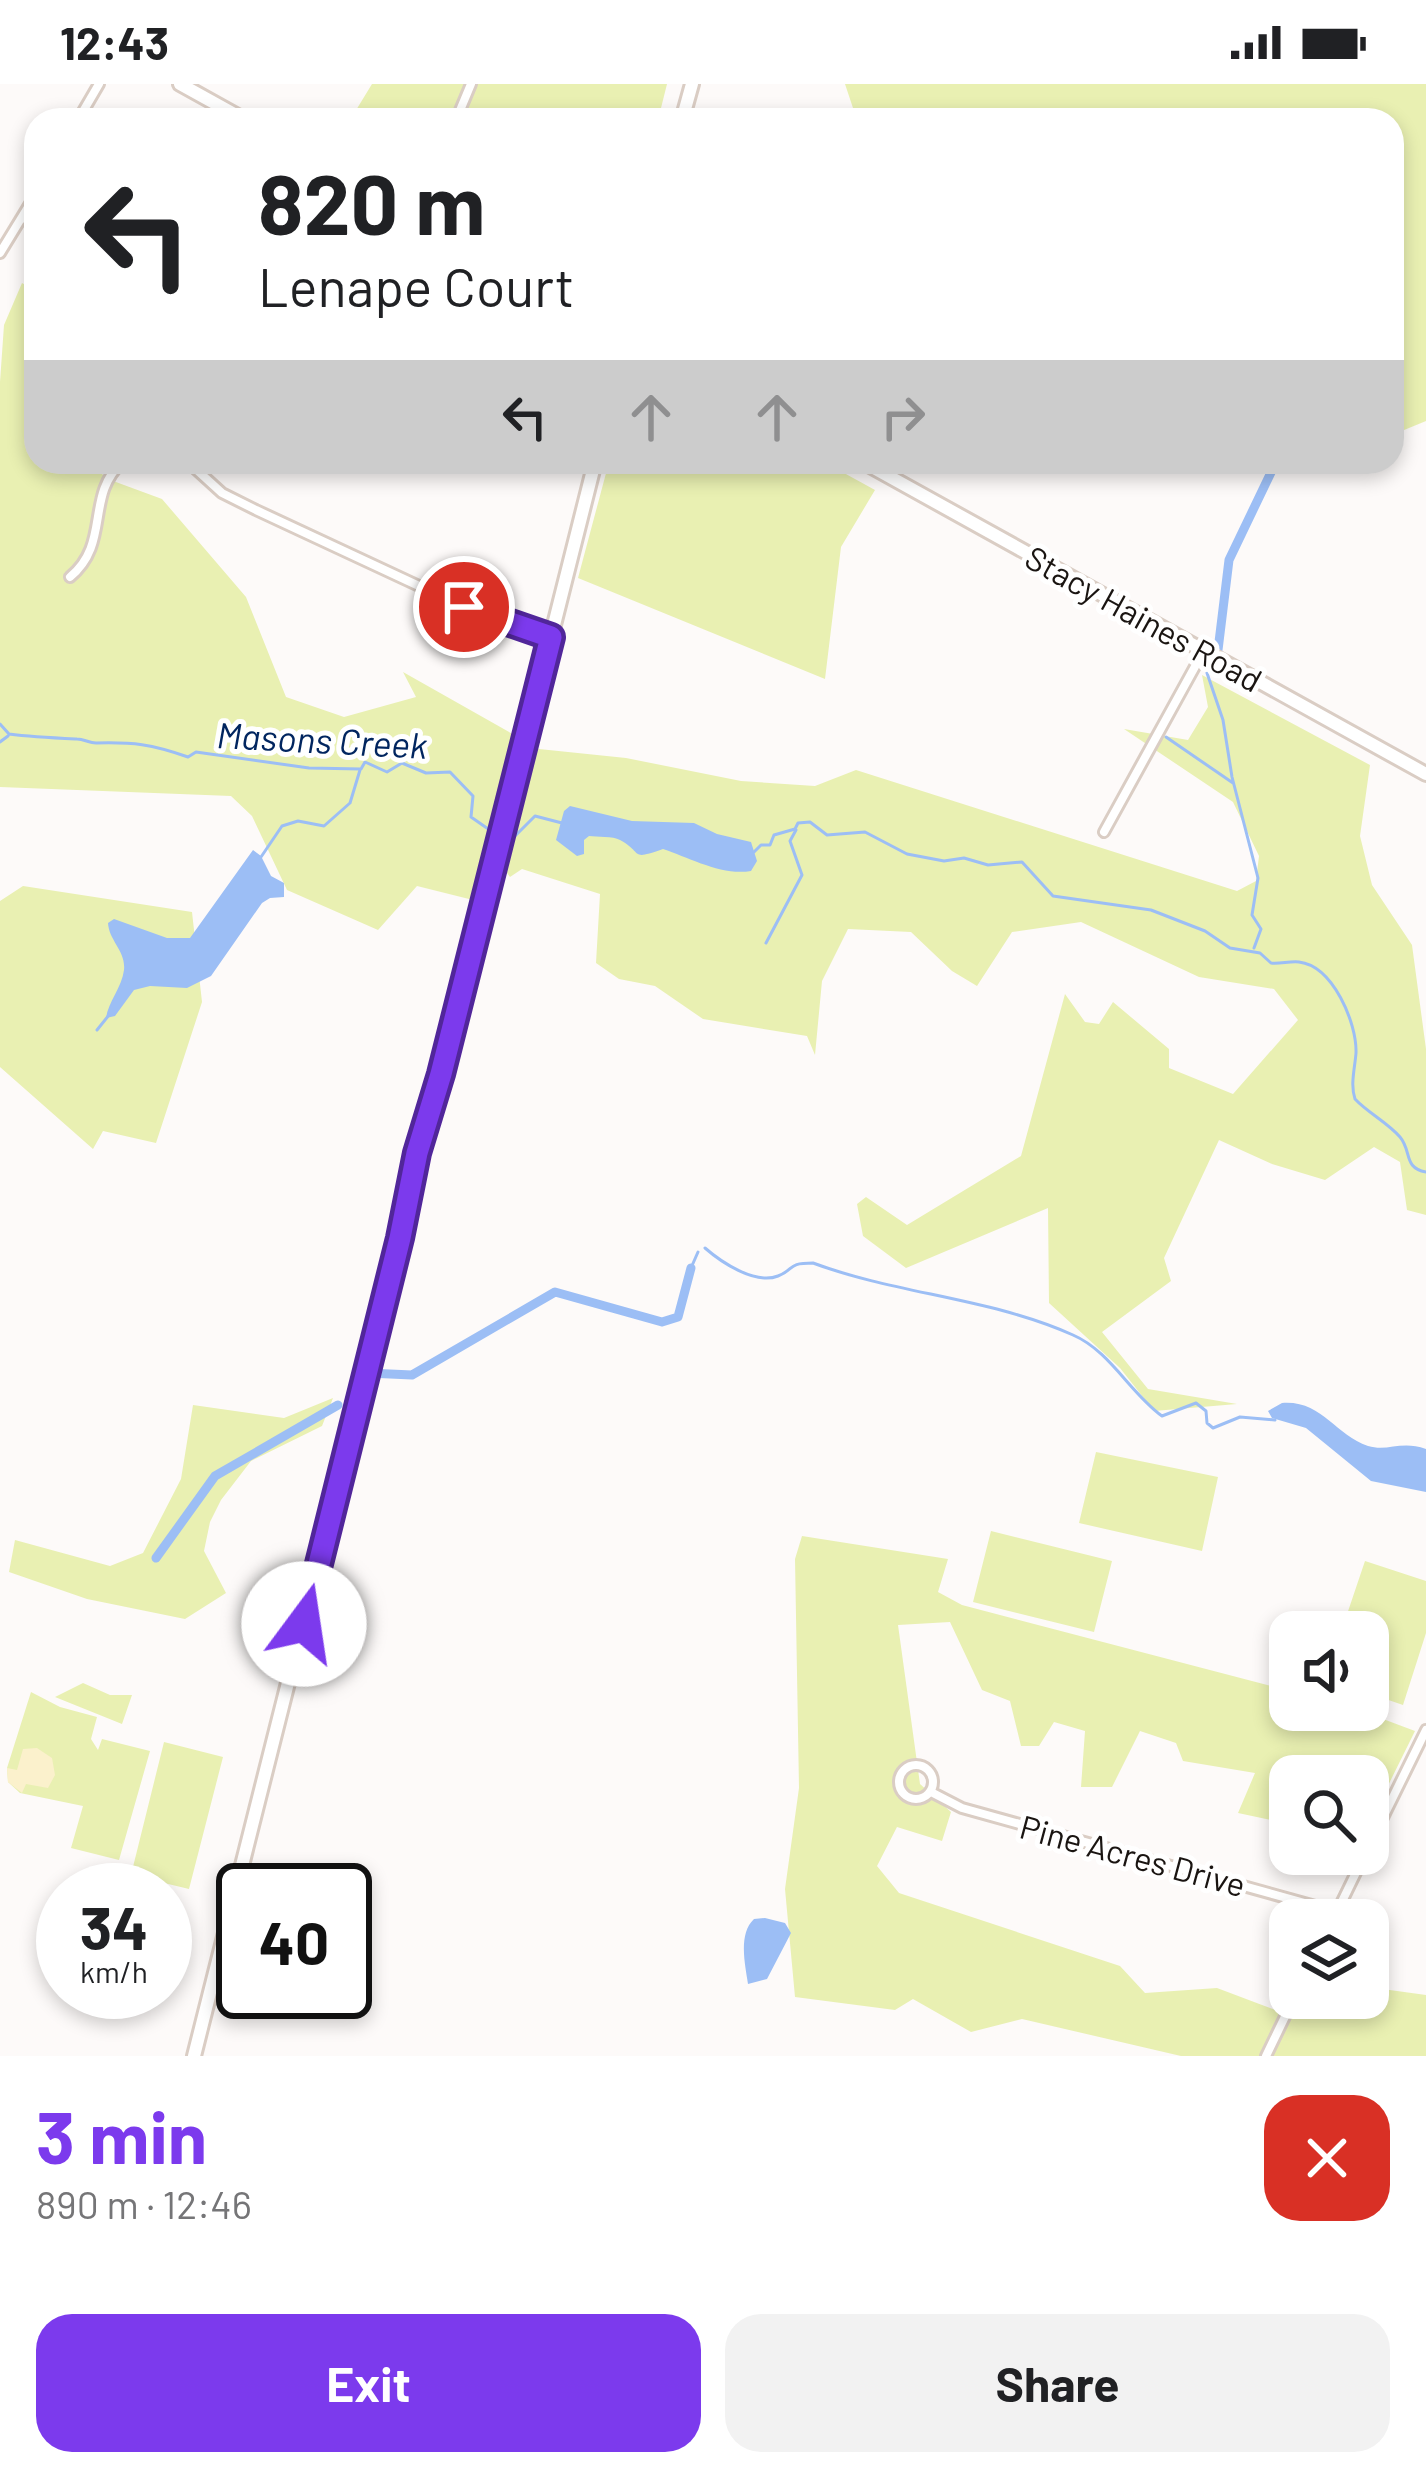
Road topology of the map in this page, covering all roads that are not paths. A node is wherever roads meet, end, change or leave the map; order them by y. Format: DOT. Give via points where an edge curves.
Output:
graph roads {
  1 [pos="179,84"];
  2 [pos="222,108"];
  3 [pos="24,215"];
  4 [pos="22,218"];
  5 [pos="0,253"];
  6 [pos="113,474"];
  7 [pos="201,474"];
  8 [pos="592,474"];
  9 [pos="884,474"];
  10 [pos="70,577"];
  11 [pos="551,637"];
  12 [pos="1204,651"];
  13 [pos="1426,773"];
  14 [pos="1104,832"];
  15 [pos="1426,1730"];
  16 [pos="931,1792"];
  17 [pos="1389,1805"];
  18 [pos="1276,1899"];
  19 [pos="1284,2019"];
  20 [pos="194,2056"];
  21 [pos="1266,2056"];
  1 -- 2 [label="street"];
  3 -- 4 [label="street"];
  4 -- 5 [label="street"];
  6 -- 10 [label="street" via="88,561"];
  7 -- 11 [label="street" via="242,504 464,607"];
  8 -- 11 [label="street"];
  9 -- 12 [label="street, Stacy Haines Road"];
  11 -- 20 [label="street"];
  12 -- 13 [label="street, Stacy Haines Road"];
  12 -- 14 [label="street"];
  15 -- 17 [label="street"];
  16 -- 16 [label="street, Pine Acres Drive" via="931,1773 905,1769 905,1796"];
  16 -- 18 [label="street, Pine Acres Drive" via="962,1808"];
  19 -- 21 [label="street"];
}
